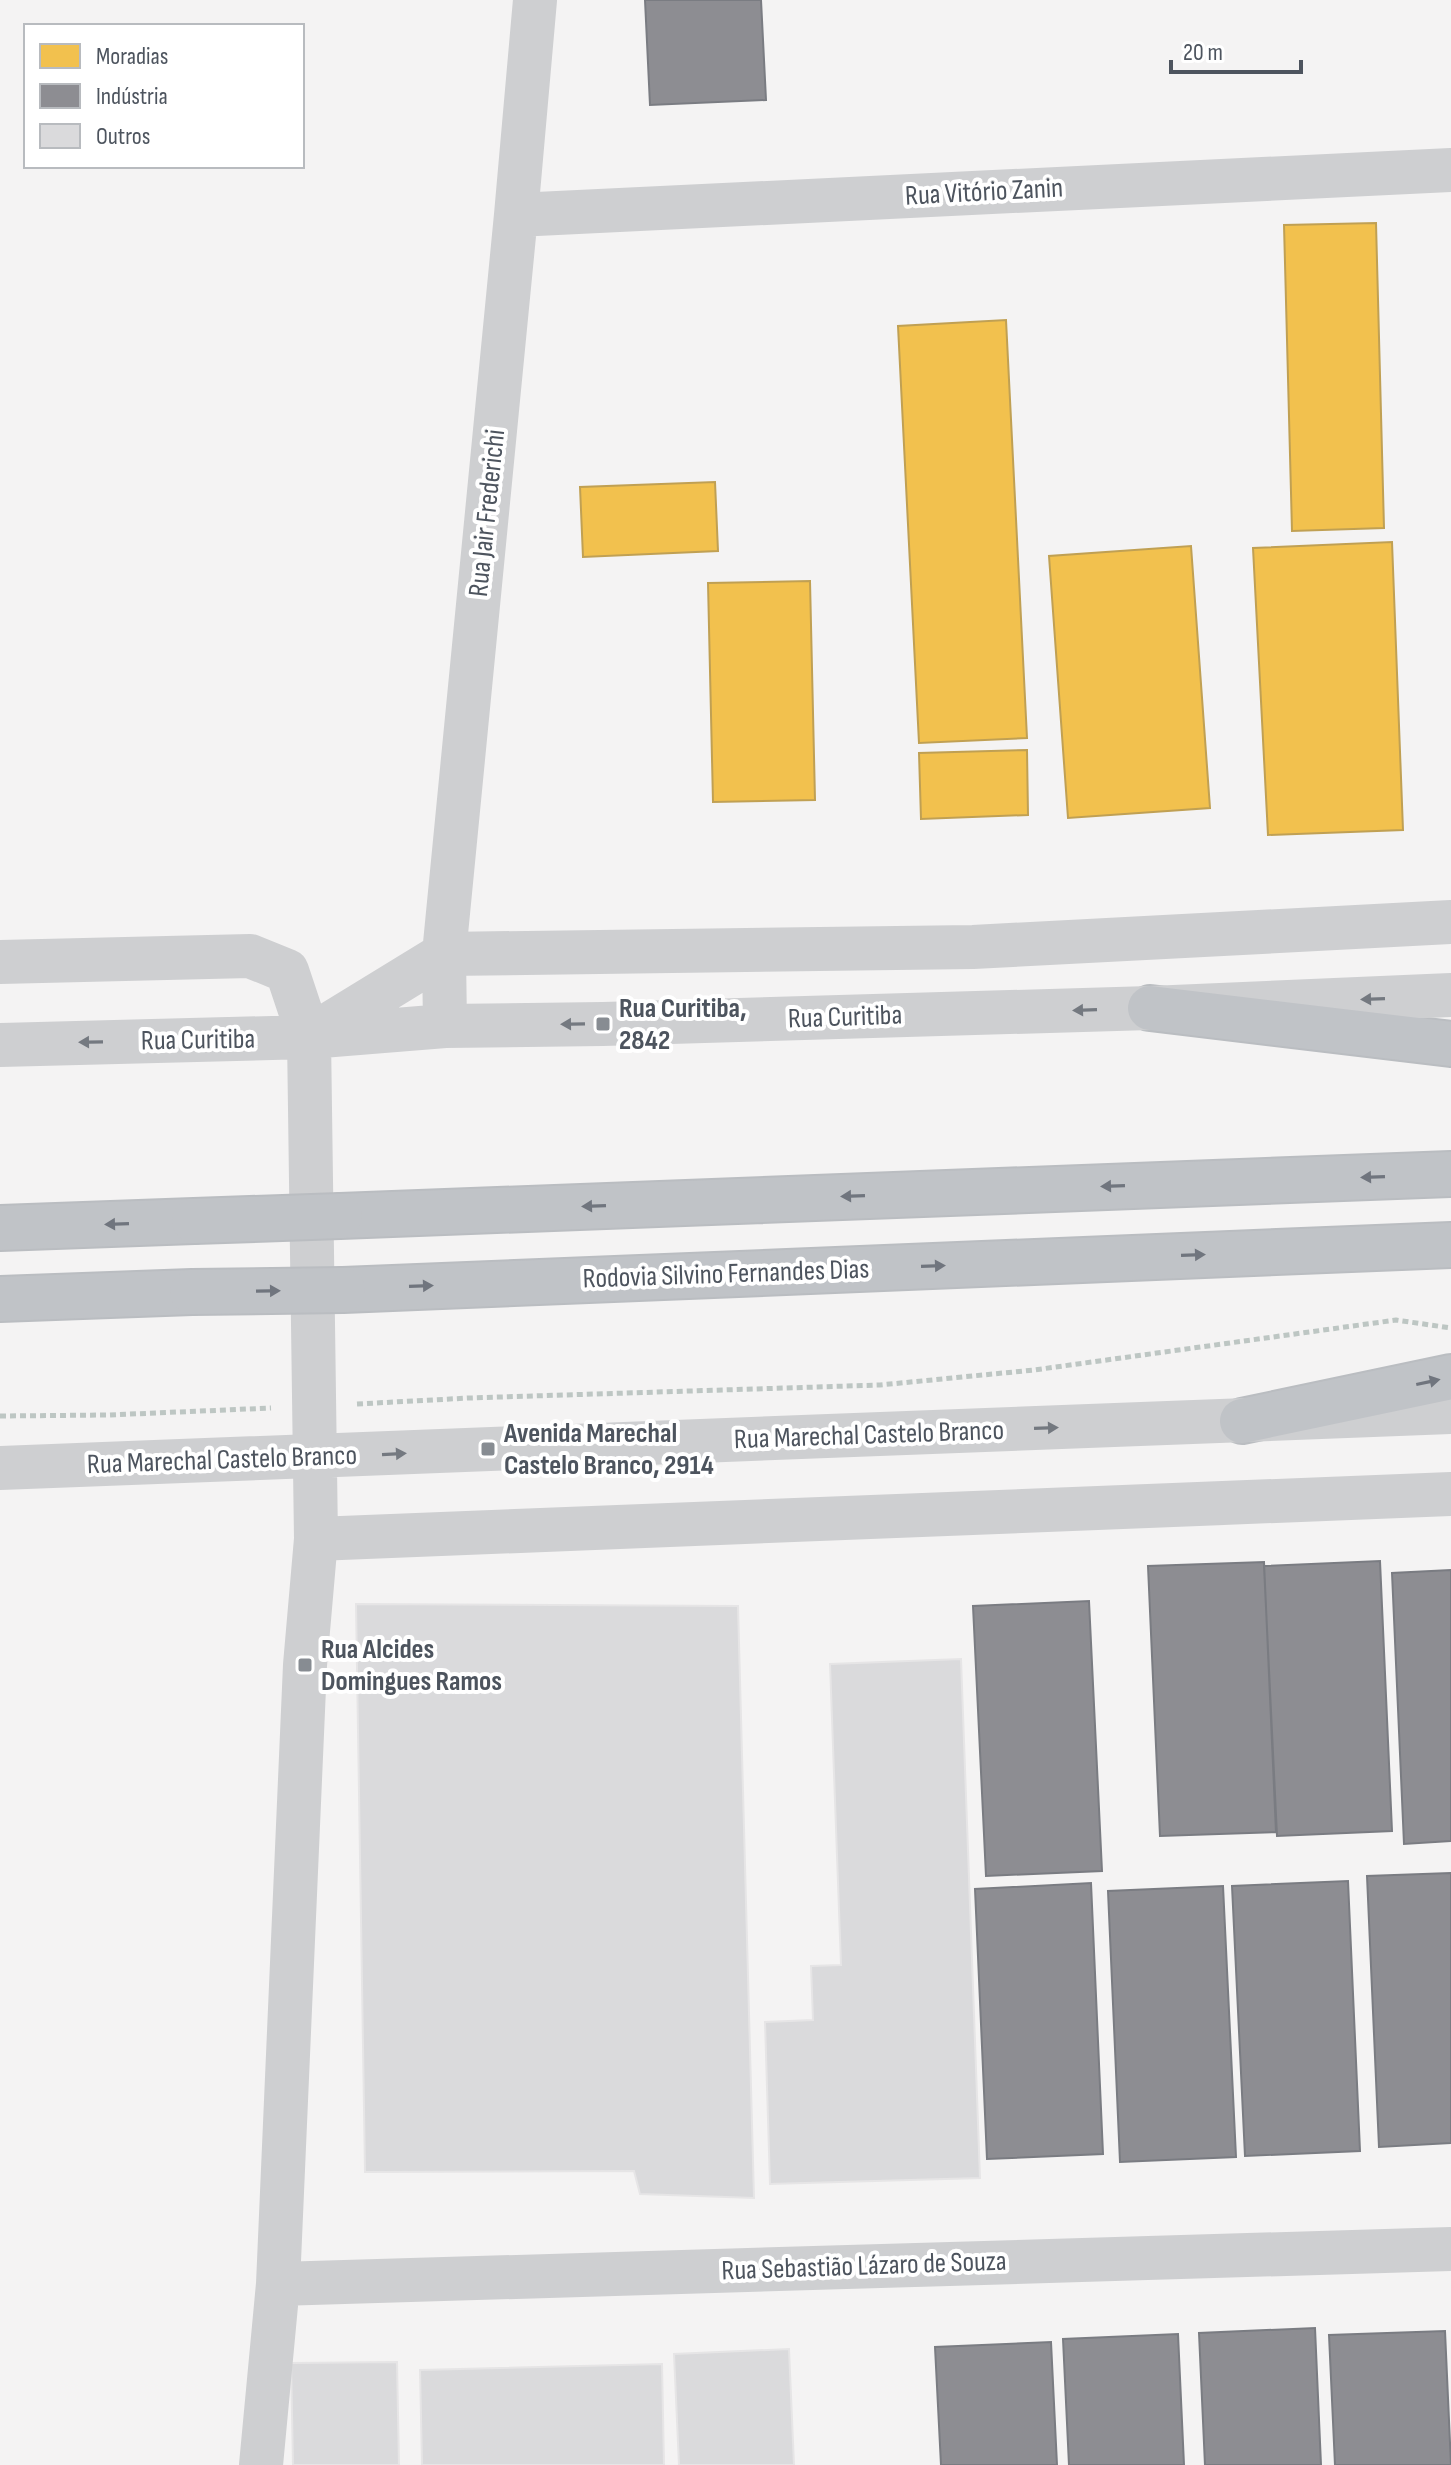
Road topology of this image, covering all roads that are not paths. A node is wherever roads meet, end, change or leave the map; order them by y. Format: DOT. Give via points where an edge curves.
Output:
graph roads {
  1 [pos="535,0"];
  2 [pos="1451,170"];
  3 [pos="516,215"];
  4 [pos="1451,922"];
  5 [pos="973,947"];
  6 [pos="444,954"];
  7 [pos="0,962"];
  8 [pos="1451,995"];
  9 [pos="1150,1008"];
  10 [pos="978,1013"];
  11 [pos="445,1026"];
  12 [pos="309,1037"];
  13 [pos="1451,1044"];
  14 [pos="0,1045"];
  15 [pos="1451,1174"];
  16 [pos="0,1228"];
  17 [pos="1451,1245"];
  18 [pos="0,1299"];
  19 [pos="1451,1377"];
  20 [pos="1451,1412"];
  21 [pos="1242,1421"];
  22 [pos="316,1457"];
  23 [pos="0,1468"];
  24 [pos="1451,1494"];
  25 [pos="316,1539"];
  26 [pos="1451,2249"];
  27 [pos="278,2284"];
  28 [pos="261,2465"];
  1 -- 3 [label="street, Rua Jair Frederichi"];
  2 -- 3 [label="street, Rua Vitório Zanin"];
  3 -- 6 [label="street, Rua Jair Frederichi"];
  4 -- 5 [label="street"];
  5 -- 6 [label="street"];
  5 -- 10 [label="street"];
  6 -- 11 [label="street, Rua Jair Frederichi"];
  6 -- 12 [label="street"];
  7 -- 12 [label="street" via="250,956 287,971"];
  8 -- 9 [label="street, Rua Curitiba, one-way"];
  9 -- 10 [label="street, Rua Curitiba, one-way"];
  9 -- 13 [label="highway"];
  10 -- 11 [label="street, Rua Curitiba, one-way"];
  11 -- 12 [label="street, Rua Curitiba"];
  12 -- 14 [label="street, Rua Curitiba, one-way"];
  12 -- 22 [label="street"];
  15 -- 16 [label="highway, one-way, bridge"];
  18 -- 17 [label="highway, Rodovia Silvino Fernandes Dias, one-way, bridge"];
  21 -- 19 [label="highway, one-way"];
  20 -- 21 [label="street, Rua Marechal Castelo Branco"];
  22 -- 21 [label="street, Rua Marechal Castelo Branco, one-way"];
  22 -- 23 [label="street, Rua Marechal Castelo Branco"];
  22 -- 25 [label="street"];
  24 -- 25 [label="street"];
  25 -- 27 [label="street" via="305,1665"];
  26 -- 27 [label="street, Rua Sebastião Lázaro de Souza"];
  27 -- 28 [label="street"];
}
